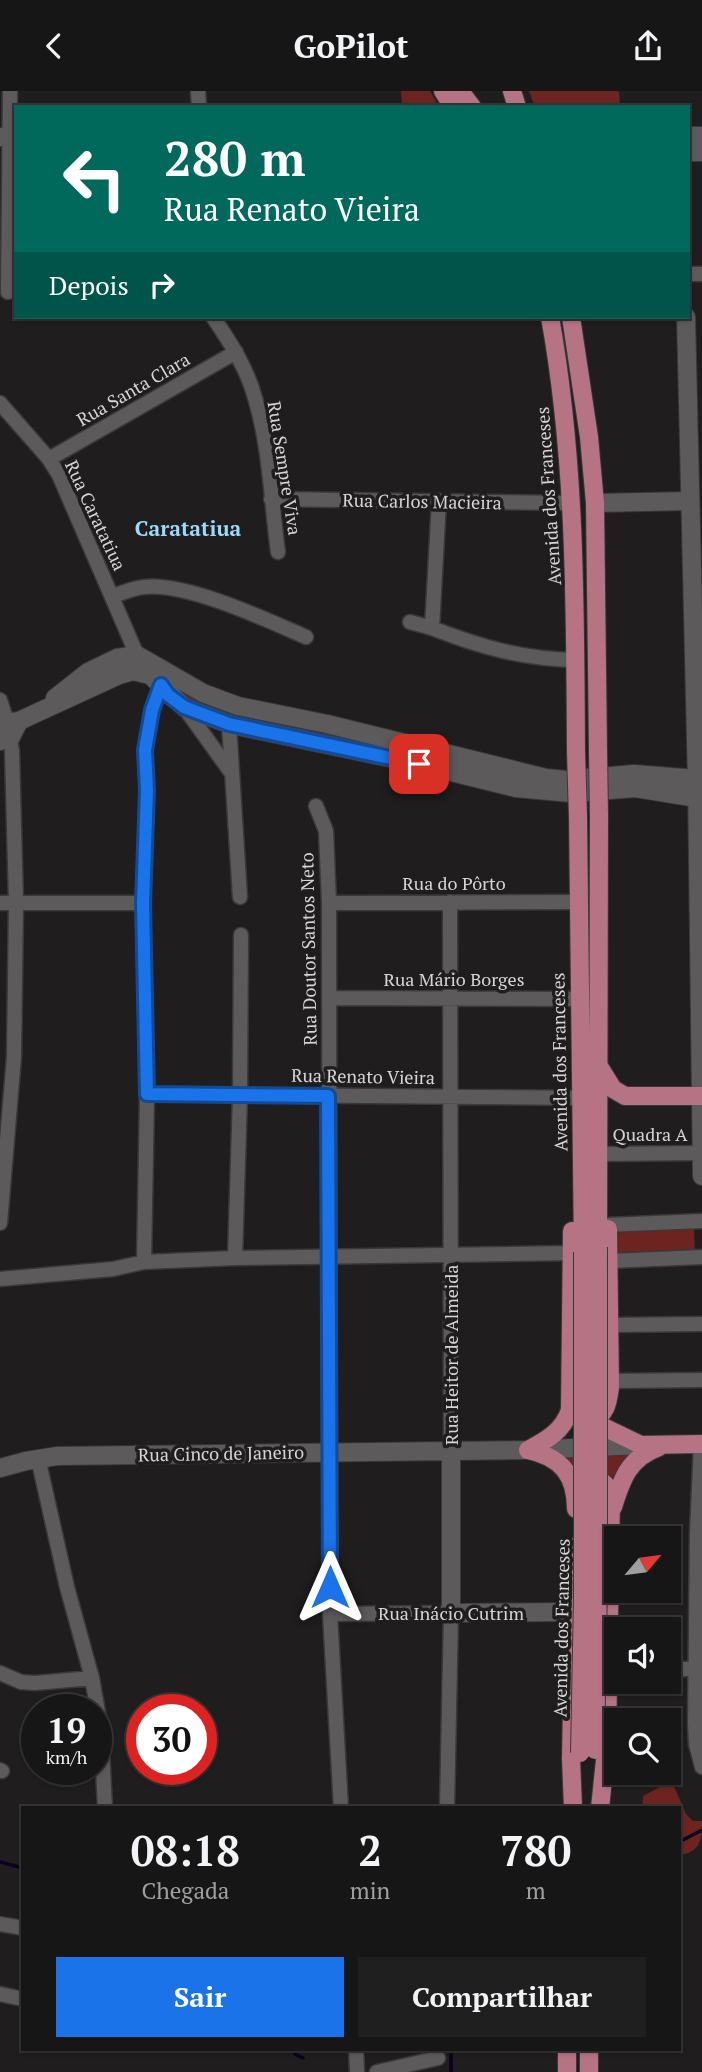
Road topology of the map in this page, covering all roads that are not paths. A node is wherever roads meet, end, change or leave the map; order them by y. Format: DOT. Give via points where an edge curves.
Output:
graph roads {
  1 [pos="10,91"];
  2 [pos="8,137"];
  3 [pos="12,254"];
  4 [pos="8,293"];
  5 [pos="214,319"];
  6 [pos="550,319"];
  7 [pos="571,319"];
  8 [pos="686,319"];
  9 [pos="236,352"];
  10 [pos="0,403"];
  11 [pos="49,459"];
  12 [pos="271,499"];
  13 [pos="439,501"];
  14 [pos="696,501"];
  15 [pos="572,503"];
  16 [pos="595,503"];
  17 [pos="278,552"];
  18 [pos="112,596"];
  19 [pos="410,622"];
  20 [pos="432,628"];
  21 [pos="306,637"];
  22 [pos="137,655"];
  23 [pos="575,660"];
  24 [pos="156,675"];
  25 [pos="0,699"];
  26 [pos="184,707"];
  27 [pos="45,708"];
  28 [pos="229,724"];
  29 [pos="7,729"];
  30 [pos="457,755"];
  31 [pos="428,766"];
  32 [pos="230,771"];
  33 [pos="697,779"];
  34 [pos="697,798"];
  35 [pos="316,806"];
  36 [pos="240,897"];
  37 [pos="16,902"];
  38 [pos="450,902"];
  39 [pos="578,902"];
  40 [pos="700,902"];
  41 [pos="0,903"];
  42 [pos="143,903"];
  43 [pos="329,903"];
  44 [pos="241,935"];
  45 [pos="329,998"];
  46 [pos="451,999"];
  47 [pos="579,999"];
  48 [pos="701,1001"];
  49 [pos="599,1065"];
  50 [pos="147,1094"];
  51 [pos="240,1095"];
  52 [pos="328,1096"];
  53 [pos="701,1096"];
  54 [pos="451,1098"];
  55 [pos="580,1098"];
  56 [pos="702,1153"];
  57 [pos="598,1154"];
  58 [pos="702,1176"];
  59 [pos="702,1221"];
  60 [pos="0,1223"];
  61 [pos="607,1225"];
  62 [pos="590,1253"];
  63 [pos="451,1254"];
  64 [pos="329,1256"];
  65 [pos="702,1257"];
  66 [pos="235,1258"];
  67 [pos="144,1262"];
  68 [pos="0,1279"];
  69 [pos="702,1324"];
  70 [pos="609,1325"];
  71 [pos="702,1380"];
  72 [pos="610,1381"];
  73 [pos="572,1392"];
  74 [pos="585,1417"];
  75 [pos="666,1444"];
  76 [pos="702,1444"];
  77 [pos="641,1445"];
  78 [pos="528,1450"];
  79 [pos="451,1451"];
  80 [pos="330,1452"];
  81 [pos="38,1458"];
  82 [pos="0,1468"];
  83 [pos="576,1496"];
  84 [pos="611,1514"];
  85 [pos="573,1612"];
  86 [pos="452,1613"];
  87 [pos="330,1614"];
  88 [pos="612,1617"];
  89 [pos="681,1669"];
  90 [pos="697,1669"];
  91 [pos="0,1673"];
  92 [pos="92,1678"];
  93 [pos="610,1694"];
  94 [pos="588,1751"];
  95 [pos="702,1767"];
  96 [pos="105,1806"];
  97 [pos="341,1806"];
  98 [pos="447,1806"];
  99 [pos="575,1806"];
  100 [pos="575,1806"];
  101 [pos="594,1806"];
  102 [pos="600,1806"];
  103 [pos="0,1924"];
  104 [pos="21,1928"];
  105 [pos="0,1994"];
  106 [pos="21,1999"];
  107 [pos="356,2051"];
  108 [pos="568,2051"];
  109 [pos="589,2051"];
  110 [pos="438,2058"];
  111 [pos="357,2072"];
  112 [pos="377,2072"];
  113 [pos="567,2072"];
  114 [pos="589,2072"];
  1 -- 2 [label="street"];
  2 -- 3 [label="street"];
  3 -- 4 [label="street"];
  5 -- 9 [label="street, Rua Sempre Viva"];
  6 -- 15 [label="main road, Avenida dos Franceses"];
  7 -- 16 [label="main road, Avenida dos Franceses"];
  8 -- 14 [label="street"];
  9 -- 11 [label="street, Rua Santa Clara"];
  9 -- 12 [label="street, Rua Sempre Viva" via="255,398"];
  10 -- 11 [label="street, Rua Caratatiua"];
  11 -- 18 [label="street, Rua Caratatiua"];
  12 -- 13 [label="street, Rua Carlos Macieira"];
  12 -- 17 [label="street, Rua Sempre Viva"];
  13 -- 15 [label="street, Rua Carlos Macieira"];
  13 -- 20 [label="street"];
  14 -- 16 [label="street"];
  14 -- 33 [label="street"];
  15 -- 23 [label="main road, Avenida dos Franceses"];
  16 -- 49 [label="main road, Avenida dos Franceses, bridge"];
  18 -- 21 [label="street" via="145,587 188,593"];
  18 -- 22 [label="street, Rua Caratatiua"];
  19 -- 20 [label="street"];
  20 -- 23 [label="street" via="522,656"];
  22 -- 24 [label="street"];
  22 -- 27 [label="street" via="125,655 88,672"];
  23 -- 39 [label="main road, Avenida dos Franceses, bridge"];
  24 -- 26 [label="street" via="168,695"];
  24 -- 27 [label="street" via="124,673"];
  24 -- 30 [label="street" via="238,706"];
  24 -- 42 [label="street" via="145,750"];
  25 -- 29 [label="street"];
  26 -- 28 [label="street"];
  26 -- 32 [label="street"];
  27 -- 29 [label="street"];
  28 -- 31 [label="street"];
  28 -- 32 [label="street"];
  29 -- 37 [label="street"];
  30 -- 31 [label="street" via="453,767"];
  30 -- 33 [label="street" via="557,780 634,774"];
  31 -- 34 [label="street" via="537,791 635,788"];
  32 -- 36 [label="street"];
  33 -- 34 [label="street"];
  34 -- 40 [label="street"];
  35 -- 43 [label="street, Rua Doutor Santos Neto" via="326,831"];
  37 -- 41 [label="street"];
  37 -- 42 [label="street"];
  37 -- 60 [label="street" via="14,1057"];
  38 -- 39 [label="street, Rua do Pôrto"];
  38 -- 43 [label="street, Rua do Pôrto"];
  38 -- 46 [label="street, Rua Heitor de Almeida"];
  39 -- 47 [label="main road, Avenida dos Franceses"];
  40 -- 48 [label="street"];
  42 -- 50 [label="street"];
  43 -- 45 [label="street, Rua Doutor Santos Neto"];
  44 -- 51 [label="street"];
  45 -- 46 [label="street, Rua Mário Borges"];
  45 -- 52 [label="street, Rua Doutor Santos Neto"];
  46 -- 47 [label="street, Rua Mário Borges"];
  46 -- 54 [label="street, Rua Heitor de Almeida"];
  47 -- 55 [label="main road, Avenida dos Franceses"];
  48 -- 53 [label="street"];
  49 -- 53 [label="main road" via="610,1086 625,1096"];
  49 -- 57 [label="main road, Avenida dos Franceses"];
  50 -- 51 [label="street, Rua Renato Vieira"];
  50 -- 67 [label="street"];
  51 -- 52 [label="street, Rua Renato Vieira"];
  51 -- 66 [label="street"];
  52 -- 54 [label="street, Rua Renato Vieira"];
  52 -- 64 [label="street, Rua Doutor Santos Neto"];
  53 -- 56 [label="street"];
  54 -- 55 [label="street, Rua Renato Vieira"];
  54 -- 63 [label="street, Rua Heitor de Almeida"];
  55 -- 62 [label="main road, Avenida dos Franceses"];
  56 -- 57 [label="street, Quadra A"];
  56 -- 58 [label="street"];
  57 -- 61 [label="main road"];
  57 -- 62 [label="main road, Avenida dos Franceses"];
  59 -- 61 [label="street"];
  61 -- 62 [label="main road"];
  62 -- 63 [label="street"];
  62 -- 65 [label="street"];
  62 -- 70 [label="main road"];
  62 -- 73 [label="main road"];
  62 -- 94 [label="main road, Avenida dos Franceses, bridge" via="583,1596"];
  63 -- 64 [label="street"];
  63 -- 79 [label="street, Rua Heitor de Almeida"];
  64 -- 66 [label="street"];
  64 -- 80 [label="street, Rua Doutor Santos Neto"];
  66 -- 67 [label="street"];
  67 -- 68 [label="street"];
  69 -- 70 [label="street"];
  70 -- 72 [label="main road"];
  71 -- 72 [label="street"];
  72 -- 74 [label="main road" via="603,1413 593,1420"];
  73 -- 74 [label="main road"];
  73 -- 78 [label="main road" via="564,1424"];
  74 -- 77 [label="main road"];
  75 -- 76 [label="main road"];
  75 -- 77 [label="main road"];
  75 -- 84 [label="main road" via="630,1465"];
  76 -- 90 [label="street"];
  77 -- 78 [label="street, Rua Cinco de Janeiro"];
  78 -- 79 [label="street, Rua Cinco de Janeiro"];
  78 -- 83 [label="main road" via="559,1463"];
  79 -- 80 [label="street, Rua Cinco de Janeiro"];
  79 -- 86 [label="street, Rua Heitor de Almeida"];
  80 -- 81 [label="street, Rua Cinco de Janeiro"];
  80 -- 87 [label="street, Rua Doutor Santos Neto"];
  81 -- 82 [label="street, Rua Cinco de Janeiro"];
  81 -- 92 [label="street"];
  83 -- 84 [label="main road" via="584,1481 603,1481 610,1492"];
  83 -- 85 [label="main road"];
  84 -- 88 [label="main road"];
  85 -- 86 [label="street, Rua Inácio Cutrim"];
  85 -- 100 [label="main road"];
  86 -- 87 [label="street, Rua Inácio Cutrim"];
  86 -- 98 [label="street, Rua Heitor de Almeida"];
  87 -- 97 [label="street, Rua Doutor Santos Neto"];
  89 -- 90 [label="street"];
  90 -- 95 [label="street" via="696,1744"];
  91 -- 92 [label="street" via="36,1683"];
  92 -- 96 [label="street" via="101,1729"];
  93 -- 102 [label="main road"];
  94 -- 99 [label="main road, Avenida dos Franceses"];
  94 -- 101 [label="main road, Avenida dos Franceses"];
  103 -- 104 [label="street"];
  105 -- 106 [label="street"];
  107 -- 111 [label="street"];
  108 -- 113 [label="main road"];
  109 -- 114 [label="main road"];
  110 -- 112 [label="street"];
}
